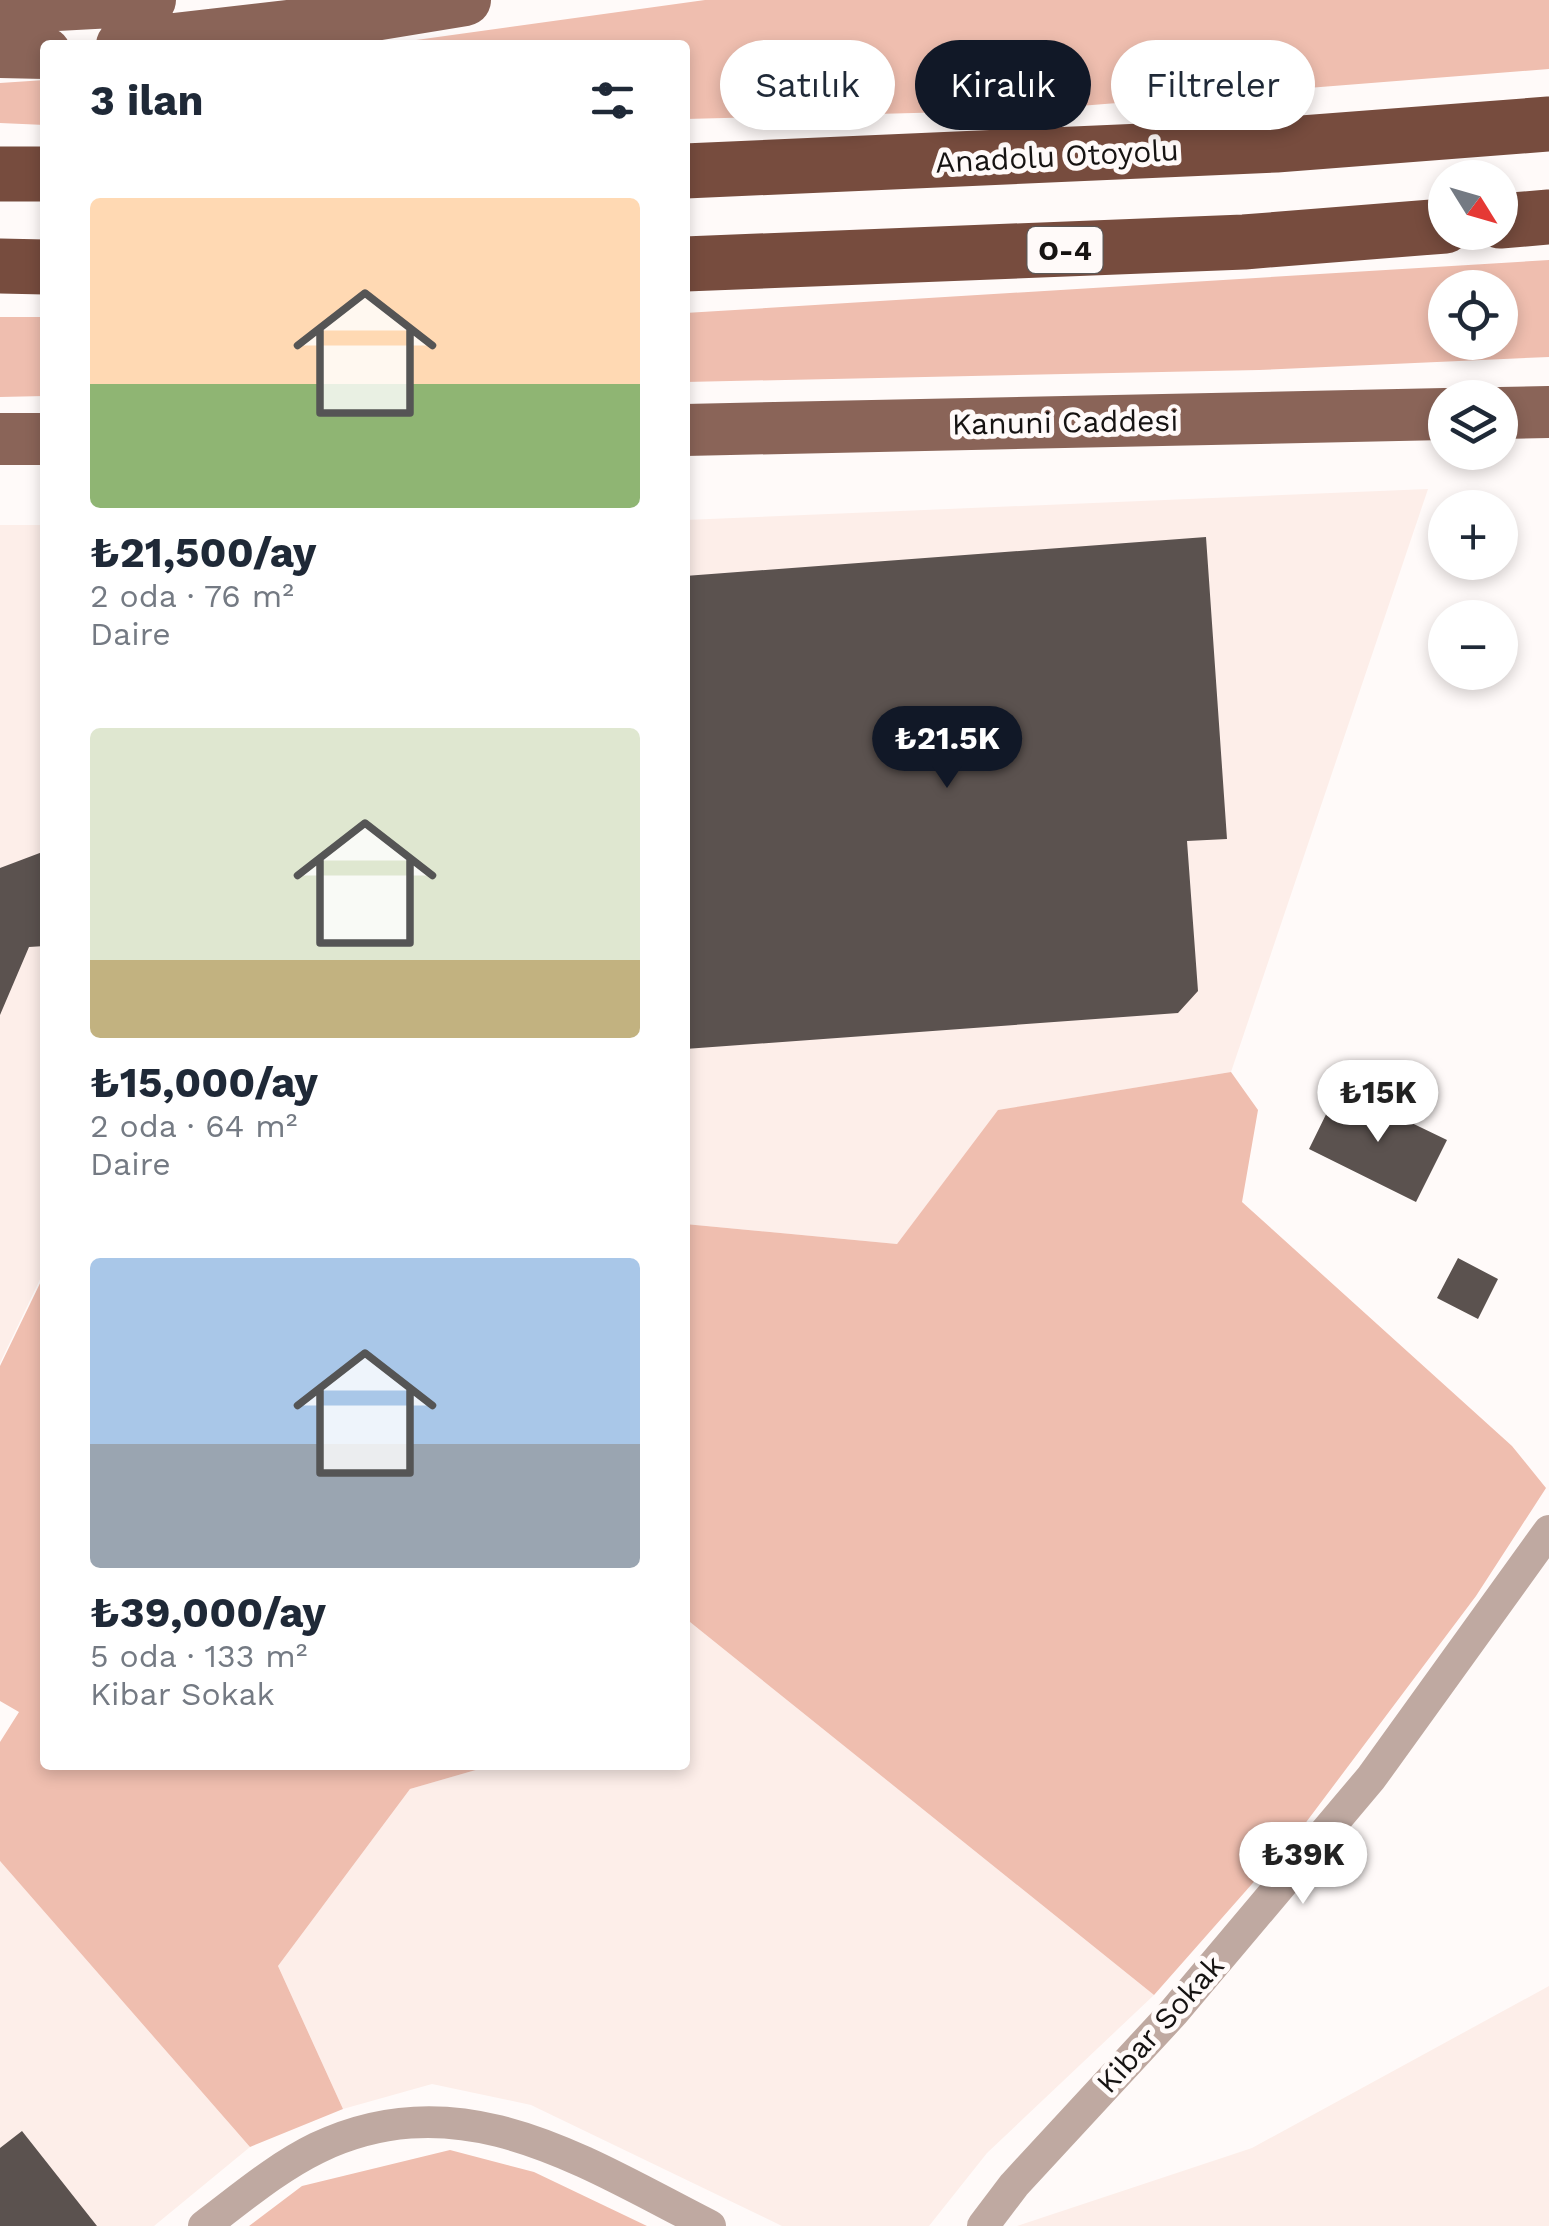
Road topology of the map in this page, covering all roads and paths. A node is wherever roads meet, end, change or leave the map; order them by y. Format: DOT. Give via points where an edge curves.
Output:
graph roads {
  1 [pos="150,0"];
  2 [pos="466,0"];
  3 [pos="0,8"];
  4 [pos="167,40"];
  5 [pos="0,52"];
  6 [pos="40,52"];
  7 [pos="1549,124"];
  8 [pos="690,171"];
  9 [pos="0,174"];
  10 [pos="40,174"];
  11 [pos="1549,217"];
  12 [pos="1518,220"];
  13 [pos="1428,227"];
  14 [pos="690,264"];
  15 [pos="0,266"];
  16 [pos="40,266"];
  17 [pos="1549,412"];
  18 [pos="1518,413"];
  19 [pos="1428,414"];
  20 [pos="690,430"];
  21 [pos="0,439"];
  22 [pos="40,439"];
  23 [pos="1549,1531"];
  24 [pos="204,2226"];
  25 [pos="710,2226"];
  26 [pos="983,2226"];
  1 -- 3 [label="main road"];
  2 -- 4 [label="main road"];
  5 -- 6 [label="main road"];
  7 -- 8 [label="highway, Anadolu Otoyolu" via="1276,145"];
  9 -- 10 [label="highway"];
  11 -- 12 [label="highway"];
  13 -- 14 [label="highway, O-4" via="1244,242"];
  15 -- 16 [label="highway"];
  17 -- 18 [label="main road"];
  19 -- 20 [label="main road, Kanuni Caddesi"];
  21 -- 22 [label="main road"];
  23 -- 26 [label="street, Kibar Sokak" via="1372,1778"];
  24 -- 25 [label="street" via="318,2148 416,2121 507,2130"];
}
